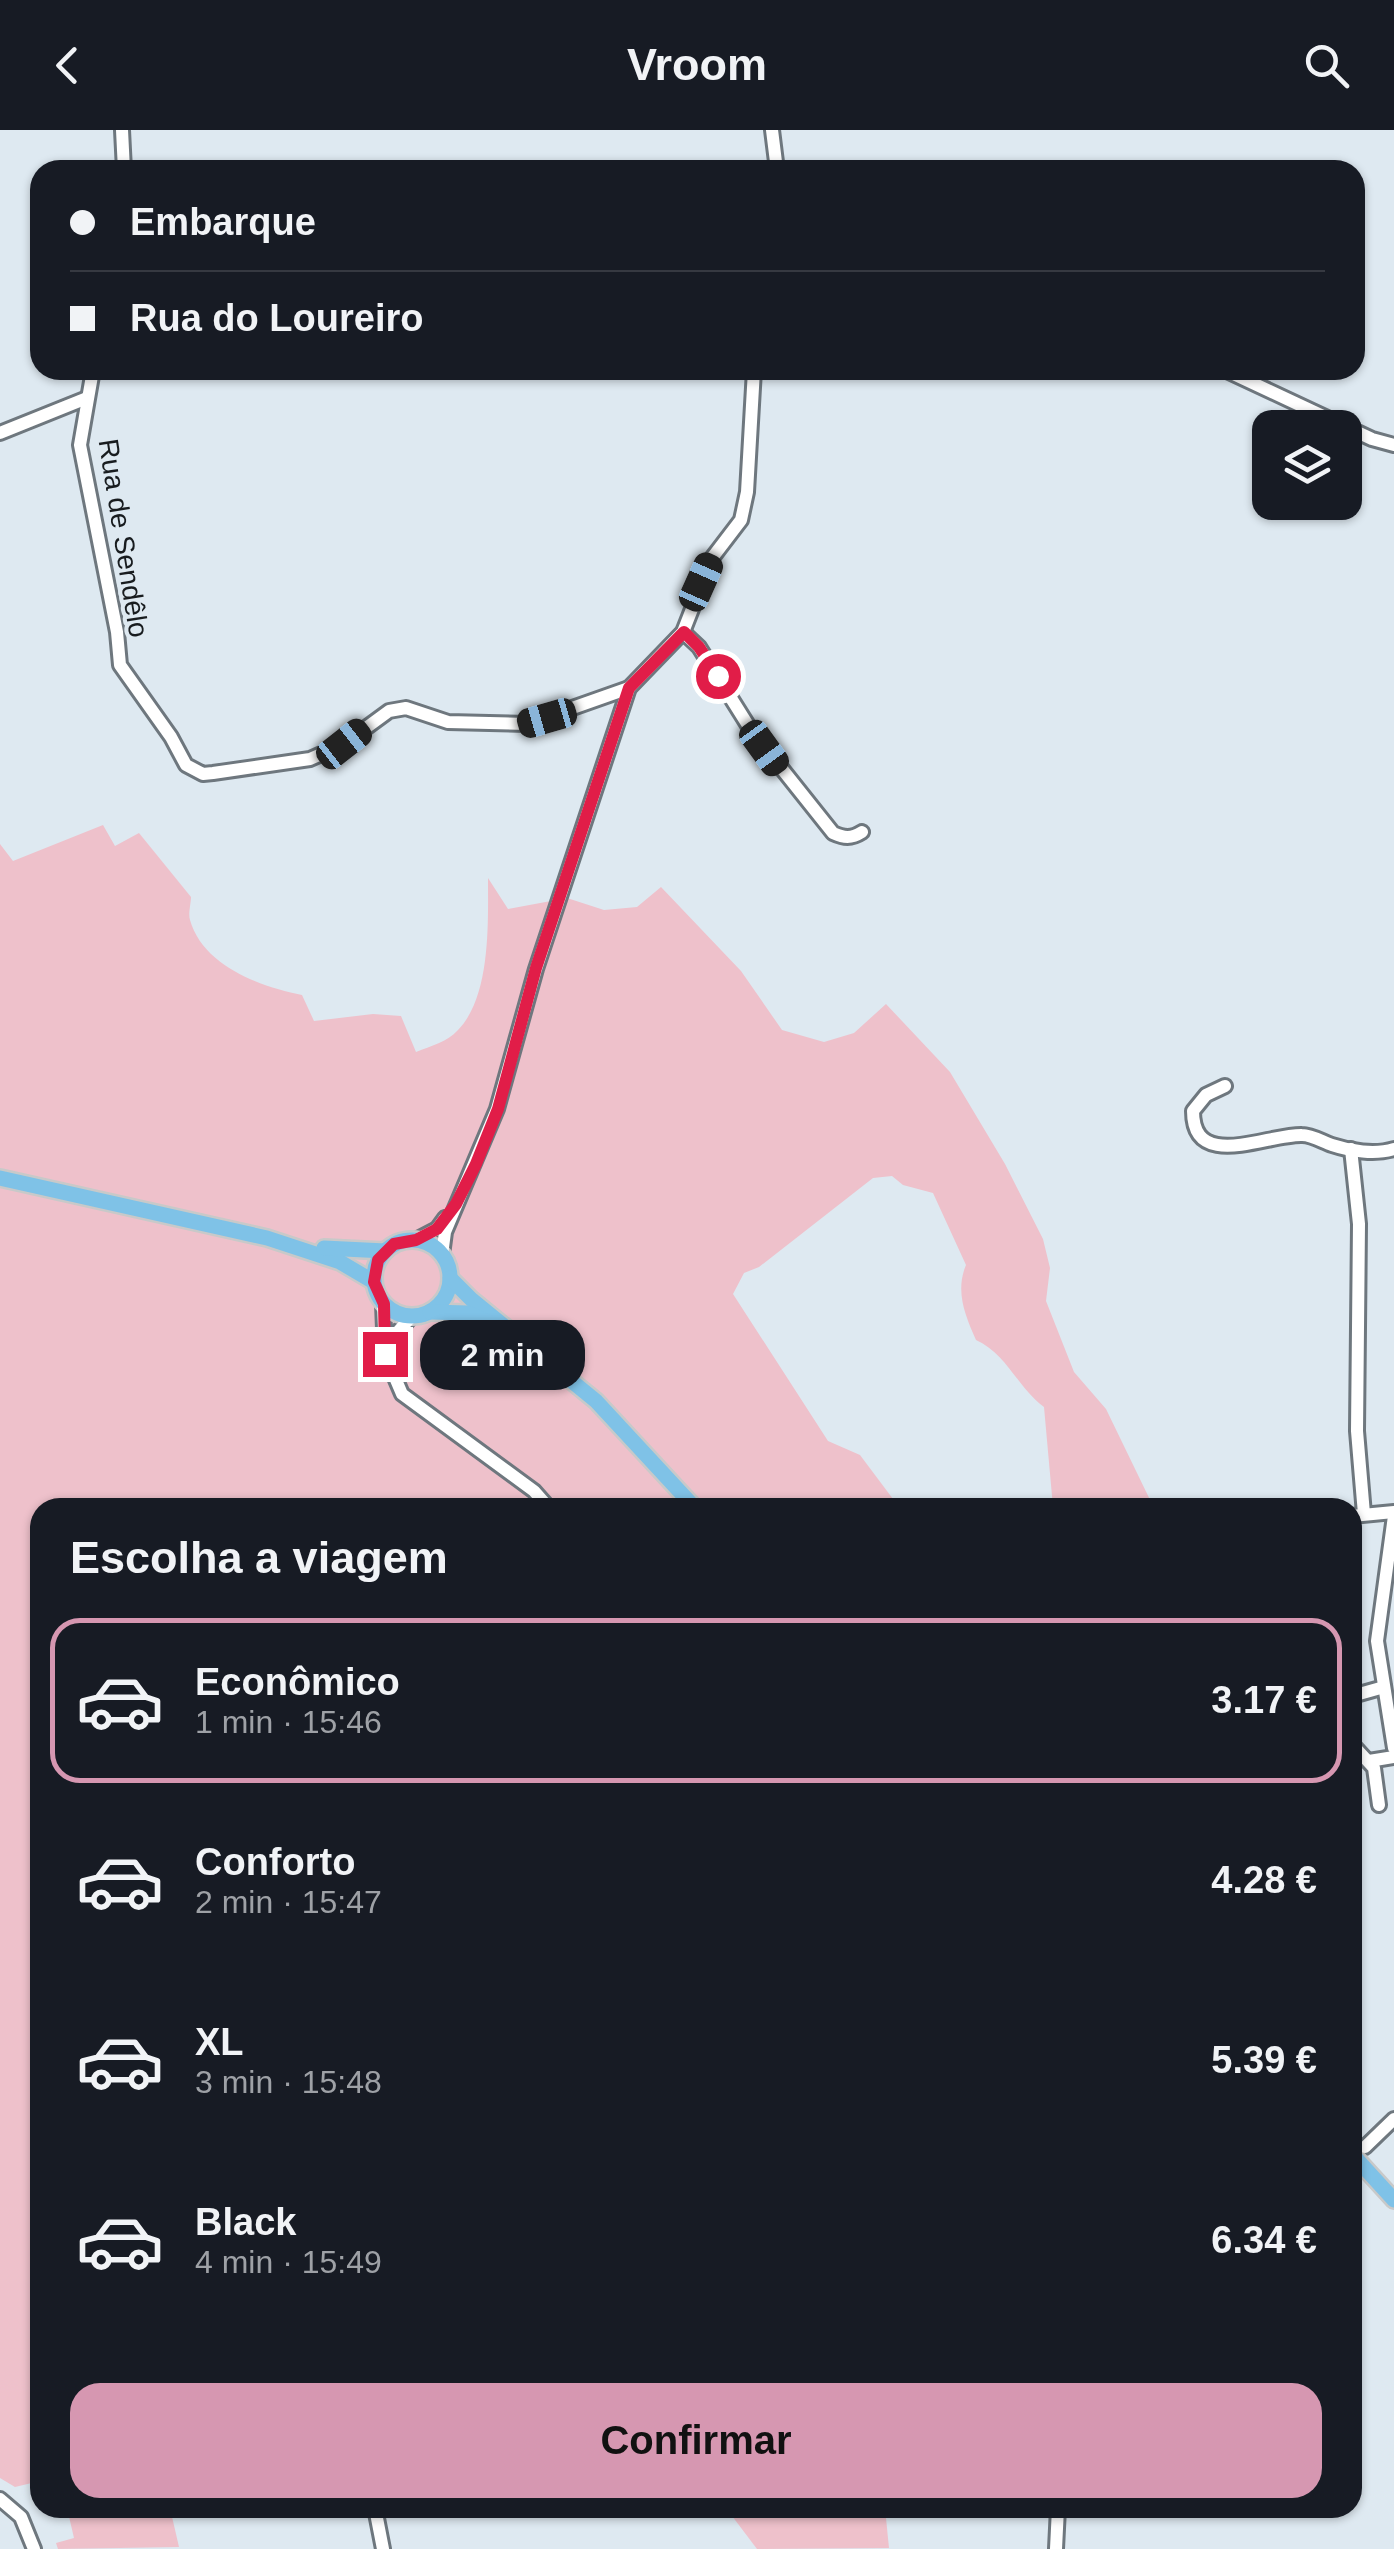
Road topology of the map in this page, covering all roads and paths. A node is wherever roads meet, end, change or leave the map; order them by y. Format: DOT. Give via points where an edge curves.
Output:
graph roads {
  1 [pos="122,130"];
  2 [pos="772,130"];
  3 [pos="124,160"];
  4 [pos="776,160"];
  5 [pos="91,380"];
  6 [pos="753,380"];
  7 [pos="1246,380"];
  8 [pos="86,398"];
  9 [pos="0,433"];
  10 [pos="1394,445"];
  11 [pos="684,632"];
  12 [pos="629,688"];
  13 [pos="862,832"];
  14 [pos="1226,1086"];
  15 [pos="1352,1149"];
  16 [pos="1394,1149"];
  17 [pos="0,1178"];
  18 [pos="456,1204"];
  19 [pos="267,1238"];
  20 [pos="416,1240"];
  21 [pos="385,1251"];
  22 [pos="442,1255"];
  23 [pos="450,1278"];
  24 [pos="374,1282"];
  25 [pos="384,1304"];
  26 [pos="430,1312"];
  27 [pos="412,1316"];
  28 [pos="516,1334"];
  29 [pos="388,1366"];
  30 [pos="541,1498"];
  31 [pos="686,1498"];
  32 [pos="1358,1498"];
  33 [pos="1394,1514"];
  34 [pos="1362,1515"];
  35 [pos="1384,1687"];
  36 [pos="1362,1693"];
  37 [pos="1394,1748"];
  38 [pos="1362,1754"];
  39 [pos="1394,1757"];
  40 [pos="1369,1761"];
  41 [pos="1380,1805"];
  42 [pos="1394,2119"];
  43 [pos="1362,2147"];
  44 [pos="1362,2154"];
  45 [pos="1394,2200"];
  46 [pos="0,2499"];
  47 [pos="377,2518"];
  48 [pos="1058,2518"];
  49 [pos="34,2549"];
  50 [pos="382,2549"];
  51 [pos="1056,2549"];
  1 -- 3 [label="street"];
  2 -- 4 [label="street"];
  5 -- 8 [label="street, Rua de Sendêlo"];
  6 -- 11 [label="street" via="742,520 712,558"];
  7 -- 10 [label="street"];
  8 -- 9 [label="street"];
  8 -- 12 [label="street, Rua de Sendêlo" via="80,446 120,665 194,771 213,774 326,755 399,708 448,722 527,724"];
  11 -- 12 [label="street"];
  11 -- 13 [label="street" via="777,766 833,832 843,838"];
  12 -- 18 [label="street" via="536,968 498,1109"];
  14 -- 15 [label="street" via="1193,1110 1193,1126 1204,1142 1302,1135"];
  15 -- 16 [label="street"];
  15 -- 32 [label="street" via="1359,1224"];
  17 -- 19 [label="main road"];
  18 -- 20 [label="street" via="437,1229"];
  18 -- 22 [label="street"];
  19 -- 21 [label="main road"];
  19 -- 24 [label="main road" via="340,1262"];
  20 -- 21 [label="main road"];
  20 -- 22 [label="main road"];
  21 -- 24 [label="main road"];
  22 -- 23 [label="main road"];
  23 -- 26 [label="main road"];
  23 -- 28 [label="main road"];
  24 -- 25 [label="main road"];
  25 -- 27 [label="main road"];
  25 -- 29 [label="street"];
  26 -- 27 [label="main road"];
  26 -- 28 [label="main road" via="468,1313"];
  27 -- 29 [label="street" via="395,1334"];
  28 -- 31 [label="main road" via="596,1401"];
  29 -- 30 [label="street" via="418,1408"];
  33 -- 34 [label="street"];
  33 -- 35 [label="street" via="1377,1641"];
  35 -- 36 [label="street"];
  35 -- 37 [label="street"];
  38 -- 40 [label="street"];
  39 -- 40 [label="street"];
  40 -- 41 [label="street"];
  42 -- 43 [label="street"];
  44 -- 45 [label="main road"];
  46 -- 49 [label="street" via="20,2517"];
  47 -- 50 [label="street"];
  48 -- 51 [label="street"];
}
